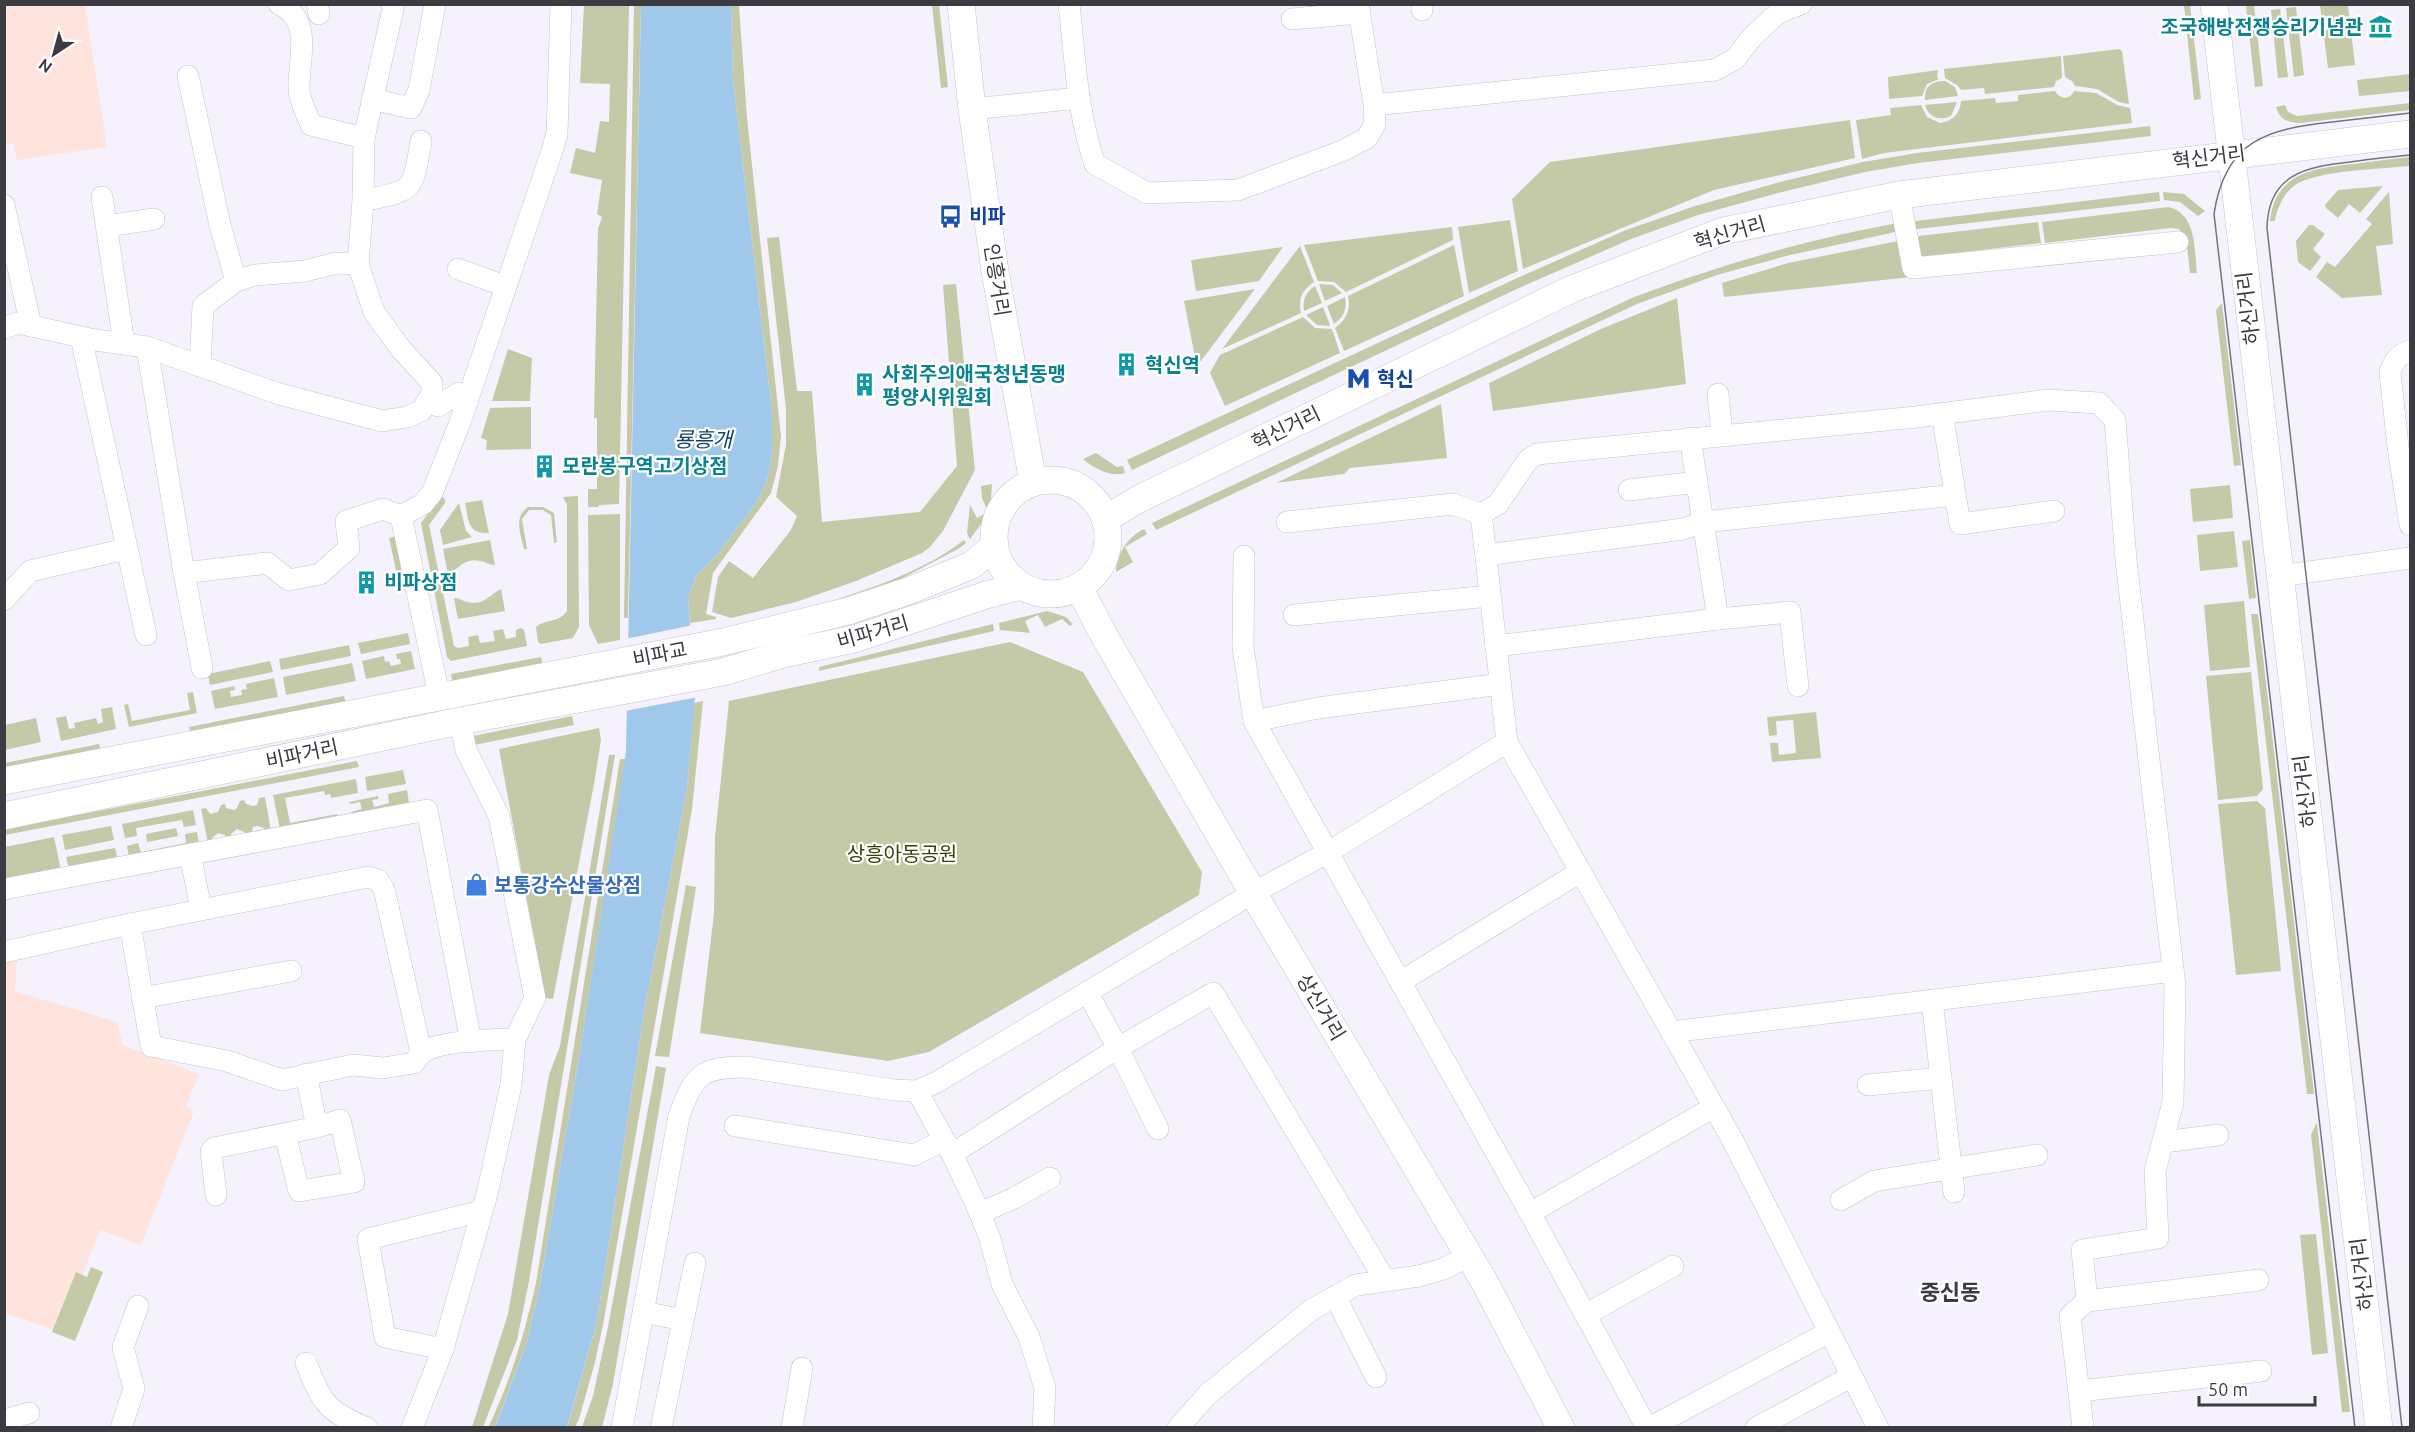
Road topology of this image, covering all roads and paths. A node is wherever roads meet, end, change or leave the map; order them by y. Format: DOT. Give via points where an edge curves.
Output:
graph roads {
  1 [pos="279,4"];
  2 [pos="392,4"];
  3 [pos="435,4"];
  4 [pos="561,4"];
  5 [pos="961,4"];
  6 [pos="1069,4"];
  7 [pos="1801,4"];
  8 [pos="2214,4"];
  9 [pos="1359,9"];
  10 [pos="1292,19"];
  11 [pos="188,76"];
  12 [pos="1079,98"];
  13 [pos="372,99"];
  14 [pos="1374,105"];
  15 [pos="972,109"];
  16 [pos="2410,134"];
  17 [pos="364,138"];
  18 [pos="421,141"];
  19 [pos="2230,154"];
  20 [pos="1899,195"];
  21 [pos="102,197"];
  22 [pos="363,201"];
  23 [pos="4,205"];
  24 [pos="154,219"];
  25 [pos="107,226"];
  26 [pos="2178,242"];
  27 [pos="358,264"];
  28 [pos="458,269"];
  29 [pos="236,281"];
  30 [pos="505,286"];
  31 [pos="31,326"];
  32 [pos="4,328"];
  33 [pos="81,337"];
  34 [pos="124,344"];
  35 [pos="147,347"];
  36 [pos="2410,351"];
  37 [pos="200,366"];
  38 [pos="1718,394"];
  39 [pos="447,401"];
  40 [pos="1942,413"];
  41 [pos="1722,434"];
  42 [pos="1690,438"];
  43 [pos="1033,482"];
  44 [pos="1697,482"];
  45 [pos="1629,490"];
  46 [pos="1955,495"];
  47 [pos="2054,511"];
  48 [pos="1481,514"];
  49 [pos="401,516"];
  50 [pos="1105,519"];
  51 [pos="1287,522"];
  52 [pos="1704,522"];
  53 [pos="2410,525"];
  54 [pos="994,546"];
  55 [pos="126,549"];
  56 [pos="1486,555"];
  57 [pos="1244,556"];
  58 [pos="2410,558"];
  59 [pos="184,573"];
  60 [pos="2280,576"];
  61 [pos="1021,586"];
  62 [pos="1079,587"];
  63 [pos="1490,596"];
  64 [pos="4,600"];
  65 [pos="1294,615"];
  66 [pos="1718,619"];
  67 [pos="146,635"];
  68 [pos="723,642"];
  69 [pos="1496,646"];
  70 [pos="597,666"];
  71 [pos="202,668"];
  72 [pos="723,672"];
  73 [pos="1501,684"];
  74 [pos="1797,686"];
  75 [pos="439,695"];
  76 [pos="599,695"];
  77 [pos="460,721"];
  78 [pos="1254,721"];
  79 [pos="1507,742"];
  80 [pos="4,781"];
  81 [pos="4,816"];
  82 [pos="1327,853"];
  83 [pos="190,854"];
  84 [pos="1580,872"];
  85 [pos="4,889"];
  86 [pos="1253,893"];
  87 [pos="201,909"];
  88 [pos="130,924"];
  89 [pos="6,958"];
  90 [pos="291,971"];
  91 [pos="2173,971"];
  92 [pos="1400,982"];
  93 [pos="1087,992"];
  94 [pos="142,998"];
  95 [pos="1932,1000"];
  96 [pos="1671,1032"];
  97 [pos="515,1039"];
  98 [pos="471,1042"];
  99 [pos="1118,1048"];
  100 [pos="421,1053"];
  101 [pos="306,1074"];
  102 [pos="1941,1078"];
  103 [pos="1868,1084"];
  104 [pos="917,1091"];
  105 [pos="1714,1107"];
  106 [pos="735,1126"];
  107 [pos="317,1127"];
  108 [pos="1158,1129"];
  109 [pos="285,1134"];
  110 [pos="2218,1135"];
  111 [pos="2163,1142"];
  112 [pos="948,1147"];
  113 [pos="2037,1155"];
  114 [pos="1951,1168"];
  115 [pos="1050,1178"];
  116 [pos="1954,1192"];
  117 [pos="216,1195"];
  118 [pos="1842,1200"];
  119 [pos="482,1211"];
  120 [pos="980,1213"];
  121 [pos="1530,1213"];
  122 [pos="1469,1256"];
  123 [pos="695,1263"];
  124 [pos="1672,1266"];
  125 [pos="1385,1280"];
  126 [pos="2258,1280"];
  127 [pos="1335,1296"];
  128 [pos="2087,1301"];
  129 [pos="138,1306"];
  130 [pos="644,1312"];
  131 [pos="1584,1315"];
  132 [pos="683,1320"];
  133 [pos="1829,1332"];
  134 [pos="443,1349"];
  135 [pos="306,1363"];
  136 [pos="802,1368"];
  137 [pos="2261,1371"];
  138 [pos="1852,1376"];
  139 [pos="1376,1377"];
  140 [pos="2079,1391"];
  141 [pos="29,1413"];
  142 [pos="4,1420"];
  143 [pos="120,1428"];
  144 [pos="367,1428"];
  145 [pos="412,1428"];
  146 [pos="622,1428"];
  147 [pos="661,1428"];
  148 [pos="792,1428"];
  149 [pos="1043,1428"];
  150 [pos="1178,1428"];
  151 [pos="1561,1428"];
  152 [pos="1648,1428"];
  153 [pos="1756,1428"];
  154 [pos="1878,1428"];
  155 [pos="2083,1428"];
  156 [pos="2379,1428"];
  1 -- 17 [label="street" via="296,18 303,41 299,91 311,125"];
  2 -- 13 [label="street"];
  3 -- 13 [label="street" via="419,90 411,108"];
  4 -- 30 [label="street" via="557,134"];
  5 -- 15 [label="main road, 인흥거리"];
  6 -- 12 [label="street"];
  7 -- 14 [label="street" via="1778,13 1734,59 1715,70"];
  8 -- 19 [label="main road, 하신거리"];
  9 -- 10 [label="street"];
  9 -- 14 [label="street"];
  11 -- 29 [label="street"];
  12 -- 14 [label="street" via="1086,141 1095,164 1147,192 1238,190 1342,151 1367,138 1375,124"];
  12 -- 15 [label="street"];
  13 -- 17 [label="street"];
  15 -- 43 [label="main road, 인흥거리" via="995,271"];
  16 -- 19 [label="main road, 혁신거리"];
  17 -- 22 [label="street"];
  18 -- 22 [label="street" via="411,185 404,191"];
  19 -- 20 [label="main road, 혁신거리"];
  19 -- 60 [label="main road, 하신거리"];
  20 -- 26 [label="street" via="1913,268"];
  20 -- 50 [label="main road, 혁신거리" via="1723,231 1572,289"];
  21 -- 25 [label="street"];
  22 -- 27 [label="street"];
  23 -- 31 [label="street"];
  24 -- 25 [label="street"];
  25 -- 34 [label="street"];
  27 -- 29 [label="street" via="336,263"];
  27 -- 39 [label="street" via="374,312"];
  28 -- 30 [label="street"];
  29 -- 37 [label="street" via="203,306"];
  30 -- 39 [label="street"];
  31 -- 32 [label="street" via="18,323"];
  31 -- 33 [label="street"];
  33 -- 34 [label="street"];
  33 -- 55 [label="street"];
  34 -- 35 [label="street"];
  35 -- 37 [label="street"];
  35 -- 59 [label="street"];
  36 -- 53 [label="street" via="2394,360 2390,372"];
  37 -- 39 [label="street" via="276,393 382,421 407,417"];
  38 -- 41 [label="street"];
  39 -- 49 [label="street" via="432,493 423,504"];
  40 -- 41 [label="street"];
  40 -- 46 [label="street"];
  40 -- 91 [label="street" via="2049,400 2099,403 2115,420 2126,560"];
  41 -- 42 [label="street"];
  42 -- 44 [label="street"];
  42 -- 48 [label="street" via="1537,454 1528,460 1498,504"];
  43 -- 50 [label="main road" via="1064,481 1083,489 1097,503"];
  43 -- 54 [label="main road" via="1007,499 997,516"];
  44 -- 45 [label="street"];
  44 -- 52 [label="street"];
  46 -- 47 [label="street" via="1960,524"];
  46 -- 52 [label="street"];
  48 -- 51 [label="street" via="1453,504"];
  48 -- 56 [label="street"];
  49 -- 59 [label="street" via="383,509 346,521 349,548 320,574 289,580 267,563"];
  49 -- 75 [label="street"];
  50 -- 62 [label="main road" via="1108,538 1104,558 1094,575"];
  52 -- 56 [label="street" via="1683,530"];
  52 -- 66 [label="street"];
  54 -- 61 [label="main road" via="1006,573"];
  54 -- 68 [label="main road, 비파거리" via="972,565 911,590 848,611"];
  55 -- 64 [label="street" via="30,571"];
  55 -- 67 [label="street"];
  56 -- 63 [label="street"];
  57 -- 78 [label="street" via="1243,647"];
  58 -- 60 [label="street"];
  59 -- 71 [label="street"];
  60 -- 156 [label="main road, 하신거리"];
  61 -- 62 [label="main road" via="1052,595"];
  61 -- 72 [label="main road, 비파거리" via="854,639"];
  62 -- 86 [label="main road, 상신거리"];
  63 -- 65 [label="street"];
  63 -- 69 [label="street"];
  66 -- 69 [label="street"];
  66 -- 74 [label="street" via="1790,612"];
  68 -- 70 [label="main road, 비파교"];
  69 -- 73 [label="street"];
  70 -- 75 [label="main road, 비파거리"];
  72 -- 76 [label="main road, 비파교"];
  73 -- 78 [label="street" via="1318,708"];
  73 -- 79 [label="street"];
  75 -- 80 [label="main road, 비파거리"];
  76 -- 77 [label="main road, 비파거리"];
  77 -- 81 [label="main road, 비파거리"];
  77 -- 97 [label="street" via="466,750 499,816 535,998"];
  78 -- 82 [label="street"];
  79 -- 82 [label="street"];
  79 -- 84 [label="street"];
  82 -- 86 [label="street"];
  82 -- 92 [label="street"];
  83 -- 85 [label="street"];
  83 -- 87 [label="street"];
  83 -- 98 [label="street" via="428,810"];
  84 -- 92 [label="street"];
  84 -- 96 [label="street"];
  86 -- 93 [label="street"];
  86 -- 122 [label="main road, 상신거리"];
  87 -- 88 [label="street"];
  87 -- 100 [label="street" via="368,877 378,880 384,889"];
  88 -- 89 [label="street"];
  88 -- 94 [label="street"];
  90 -- 94 [label="street"];
  91 -- 95 [label="street"];
  91 -- 111 [label="street" via="2173,1102"];
  92 -- 121 [label="street"];
  93 -- 99 [label="street"];
  93 -- 104 [label="street"];
  94 -- 101 [label="street" via="151,1046 227,1061 282,1080"];
  95 -- 96 [label="street"];
  95 -- 102 [label="street"];
  96 -- 105 [label="street"];
  97 -- 98 [label="street"];
  97 -- 119 [label="street" via="511,1085"];
  98 -- 100 [label="street"];
  99 -- 108 [label="street"];
  99 -- 112 [label="street"];
  99 -- 125 [label="street" via="1213,993"];
  100 -- 101 [label="street" via="414,1063 384,1068 353,1065"];
  101 -- 107 [label="street"];
  102 -- 103 [label="street"];
  102 -- 114 [label="street"];
  104 -- 112 [label="street"];
  104 -- 130 [label="street" via="746,1067 722,1067 700,1076 679,1116"];
  105 -- 121 [label="street"];
  105 -- 133 [label="street"];
  106 -- 112 [label="street" via="914,1155"];
  107 -- 109 [label="street"];
  107 -- 109 [label="street" via="340,1120 354,1182 299,1191"];
  109 -- 117 [label="street" via="214,1148 211,1152"];
  110 -- 111 [label="street"];
  111 -- 128 [label="street" via="2155,1172 2158,1238 2082,1250"];
  112 -- 120 [label="street"];
  113 -- 114 [label="street"];
  114 -- 116 [label="street"];
  114 -- 118 [label="street" via="1874,1181"];
  115 -- 120 [label="street"];
  119 -- 134 [label="street"];
  119 -- 134 [label="street" via="368,1239 385,1336"];
  120 -- 149 [label="street" via="1002,1284 1029,1337 1045,1388"];
  121 -- 131 [label="street"];
  122 -- 125 [label="street" via="1419,1276"];
  122 -- 151 [label="main road, 상신거리"];
  123 -- 132 [label="street"];
  124 -- 131 [label="street"];
  125 -- 127 [label="street" via="1356,1285"];
  126 -- 128 [label="street"];
  127 -- 139 [label="street"];
  127 -- 150 [label="street" via="1311,1310 1209,1394"];
  128 -- 140 [label="street" via="2070,1316"];
  129 -- 143 [label="street" via="123,1347 134,1389"];
  130 -- 132 [label="street"];
  130 -- 146 [label="street"];
  131 -- 152 [label="street"];
  132 -- 147 [label="street"];
  133 -- 138 [label="street"];
  133 -- 152 [label="street"];
  134 -- 145 [label="street"];
  135 -- 144 [label="street" via="326,1405"];
  136 -- 148 [label="street"];
  137 -- 140 [label="street"];
  138 -- 153 [label="street"];
  138 -- 154 [label="street"];
  140 -- 155 [label="street"];
  141 -- 142 [label="street"];
}
